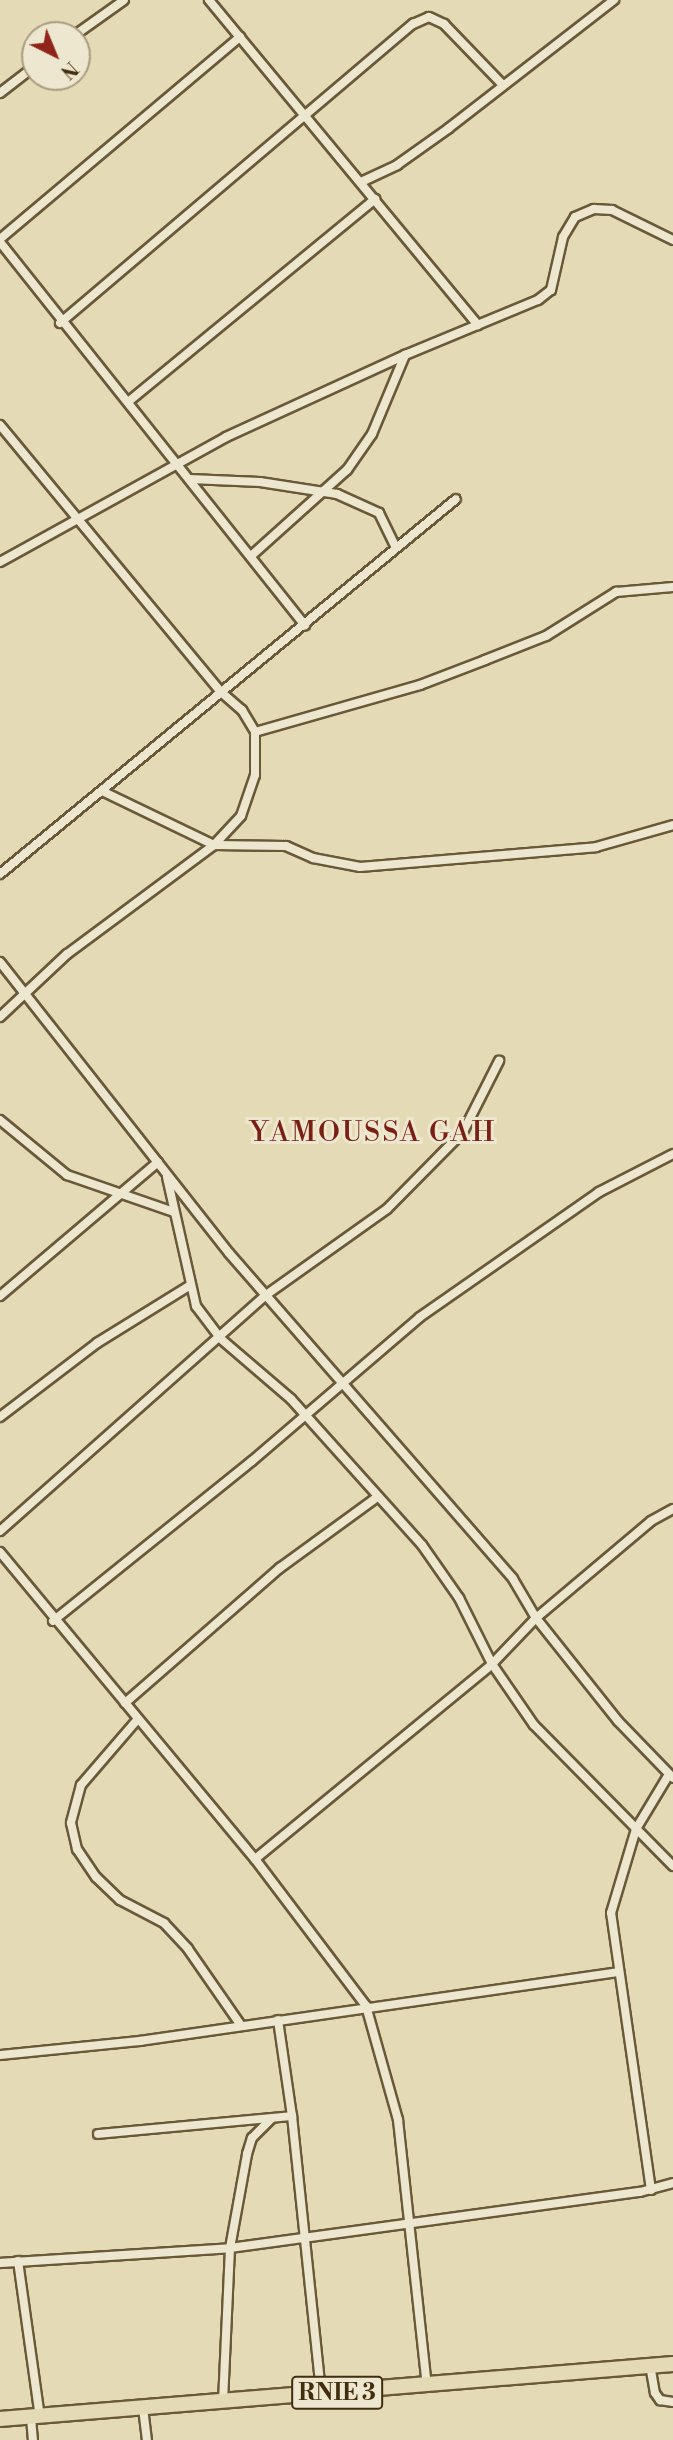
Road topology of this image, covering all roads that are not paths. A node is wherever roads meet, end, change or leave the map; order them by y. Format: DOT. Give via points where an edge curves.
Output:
graph roads {
  1 [pos="124,0"];
  2 [pos="209,0"];
  3 [pos="614,0"];
  4 [pos="91,24"];
  5 [pos="240,37"];
  6 [pos="21,77"];
  7 [pos="503,85"];
  8 [pos="0,93"];
  9 [pos="306,115"];
  10 [pos="361,182"];
  11 [pos="375,199"];
  12 [pos="673,240"];
  13 [pos="0,241"];
  14 [pos="60,323"];
  15 [pos="478,325"];
  16 [pos="405,355"];
  17 [pos="128,402"];
  18 [pos="0,425"];
  19 [pos="178,463"];
  20 [pos="190,479"];
  21 [pos="326,493"];
  22 [pos="456,499"];
  23 [pos="76,520"];
  24 [pos="395,546"];
  25 [pos="251,556"];
  26 [pos="0,562"];
  27 [pos="673,587"];
  28 [pos="305,625"];
  29 [pos="221,692"];
  30 [pos="255,732"];
  31 [pos="102,791"];
  32 [pos="673,825"];
  33 [pos="214,845"];
  34 [pos="0,874"];
  35 [pos="0,962"];
  36 [pos="26,992"];
  37 [pos="0,1017"];
  38 [pos="499,1061"];
  39 [pos="0,1120"];
  40 [pos="673,1154"];
  41 [pos="158,1162"];
  42 [pos="166,1174"];
  43 [pos="124,1195"];
  44 [pos="174,1212"];
  45 [pos="189,1286"];
  46 [pos="266,1295"];
  47 [pos="0,1296"];
  48 [pos="222,1339"];
  49 [pos="343,1383"];
  50 [pos="305,1415"];
  51 [pos="0,1417"];
  52 [pos="376,1498"];
  53 [pos="673,1509"];
  54 [pos="0,1531"];
  55 [pos="0,1552"];
  56 [pos="536,1618"];
  57 [pos="53,1621"];
  58 [pos="492,1664"];
  59 [pos="125,1703"];
  60 [pos="137,1720"];
  61 [pos="671,1777"];
  62 [pos="636,1829"];
  63 [pos="255,1859"];
  64 [pos="673,1866"];
  65 [pos="619,1972"];
  66 [pos="366,2006"];
  67 [pos="278,2020"];
  68 [pos="240,2024"];
  69 [pos="0,2055"];
  70 [pos="292,2116"];
  71 [pos="271,2119"];
  72 [pos="98,2134"];
  73 [pos="673,2183"];
  74 [pos="651,2189"];
  75 [pos="413,2225"];
  76 [pos="307,2236"];
  77 [pos="230,2248"];
  78 [pos="18,2261"];
  79 [pos="0,2263"];
  80 [pos="673,2364"];
  81 [pos="650,2365"];
  82 [pos="427,2386"];
  83 [pos="321,2394"];
  84 [pos="223,2402"];
  85 [pos="673,2402"];
  86 [pos="143,2408"];
  87 [pos="36,2417"];
  88 [pos="0,2419"];
  89 [pos="33,2440"];
  90 [pos="147,2440"];
  1 -- 4 [label="street"];
  2 -- 5 [label="street"];
  3 -- 7 [label="street"];
  5 -- 9 [label="street"];
  5 -- 13 [label="street"];
  6 -- 8 [label="street"];
  7 -- 9 [label="street" via="444,24 429,17 369,58"];
  7 -- 10 [label="street" via="397,164"];
  9 -- 10 [label="street"];
  9 -- 14 [label="street"];
  10 -- 11 [label="street"];
  11 -- 15 [label="street"];
  11 -- 17 [label="street"];
  12 -- 15 [label="street" via="612,210 594,209 575,217 563,237 551,290"];
  13 -- 14 [label="street"];
  14 -- 17 [label="street"];
  15 -- 16 [label="street"];
  16 -- 19 [label="street"];
  16 -- 21 [label="street" via="372,434"];
  17 -- 19 [label="street"];
  18 -- 23 [label="street"];
  19 -- 20 [label="street"];
  19 -- 23 [label="street"];
  20 -- 21 [label="street" via="260,482"];
  20 -- 25 [label="street"];
  21 -- 24 [label="street" via="379,513"];
  21 -- 25 [label="street"];
  22 -- 24 [label="street"];
  23 -- 26 [label="street"];
  23 -- 29 [label="street"];
  24 -- 28 [label="street"];
  25 -- 28 [label="street"];
  27 -- 30 [label="street" via="616,592 546,636 485,660 420,685"];
  28 -- 29 [label="street"];
  29 -- 30 [label="street" via="242,710"];
  29 -- 31 [label="street"];
  30 -- 33 [label="street" via="255,775 241,816"];
  31 -- 33 [label="street"];
  31 -- 34 [label="street"];
  32 -- 33 [label="street" via="596,847 360,867 313,858 286,846"];
  33 -- 36 [label="street" via="67,954"];
  35 -- 36 [label="street"];
  36 -- 37 [label="street"];
  36 -- 41 [label="street"];
  38 -- 46 [label="street" via="463,1132 428,1170 387,1209"];
  39 -- 43 [label="street" via="67,1175"];
  40 -- 49 [label="street" via="598,1192 420,1317"];
  41 -- 42 [label="street"];
  41 -- 43 [label="street"];
  42 -- 44 [label="street"];
  42 -- 46 [label="street"];
  43 -- 44 [label="street"];
  43 -- 47 [label="street"];
  44 -- 45 [label="street"];
  45 -- 48 [label="street" via="196,1306"];
  45 -- 51 [label="street" via="97,1343"];
  46 -- 48 [label="street"];
  46 -- 49 [label="street"];
  48 -- 50 [label="street"];
  48 -- 54 [label="street"];
  49 -- 50 [label="street"];
  49 -- 56 [label="street" via="513,1578"];
  50 -- 52 [label="street"];
  50 -- 57 [label="street"];
  52 -- 58 [label="street" via="433,1560 459,1598"];
  52 -- 59 [label="street" via="280,1568"];
  53 -- 56 [label="street" via="651,1521"];
  55 -- 57 [label="street"];
  56 -- 58 [label="street"];
  56 -- 61 [label="street"];
  57 -- 59 [label="street"];
  58 -- 62 [label="street" via="534,1725"];
  58 -- 63 [label="street"];
  59 -- 60 [label="street"];
  60 -- 63 [label="street"];
  60 -- 68 [label="street" via="81,1785 71,1823 77,1849 96,1877 120,1900 164,1923 188,1949"];
  61 -- 62 [label="street"];
  62 -- 64 [label="street"];
  62 -- 65 [label="street" via="611,1913"];
  63 -- 66 [label="street"];
  65 -- 66 [label="street"];
  65 -- 74 [label="street"];
  66 -- 67 [label="street"];
  66 -- 75 [label="street" via="392,2088"];
  67 -- 68 [label="street"];
  67 -- 70 [label="street"];
  68 -- 69 [label="street" via="140,2041"];
  70 -- 71 [label="street"];
  70 -- 76 [label="street"];
  71 -- 72 [label="street"];
  71 -- 77 [label="street" via="252,2138"];
  73 -- 74 [label="street"];
  74 -- 75 [label="street"];
  75 -- 76 [label="street"];
  75 -- 82 [label="street"];
  76 -- 77 [label="street"];
  76 -- 83 [label="street"];
  77 -- 78 [label="street"];
  77 -- 84 [label="street"];
  78 -- 79 [label="street"];
  78 -- 87 [label="street"];
  80 -- 81 [label="highway, RNIE 3"];
  81 -- 82 [label="highway, RNIE 3"];
  81 -- 85 [label="street" via="655,2393 660,2400"];
  82 -- 83 [label="highway, RNIE 3"];
  83 -- 84 [label="highway, RNIE 3"];
  84 -- 86 [label="highway, RNIE 3"];
  86 -- 87 [label="highway, RNIE 3"];
  86 -- 90 [label="street"];
  87 -- 88 [label="highway, RNIE 3"];
  87 -- 89 [label="street"];
}
